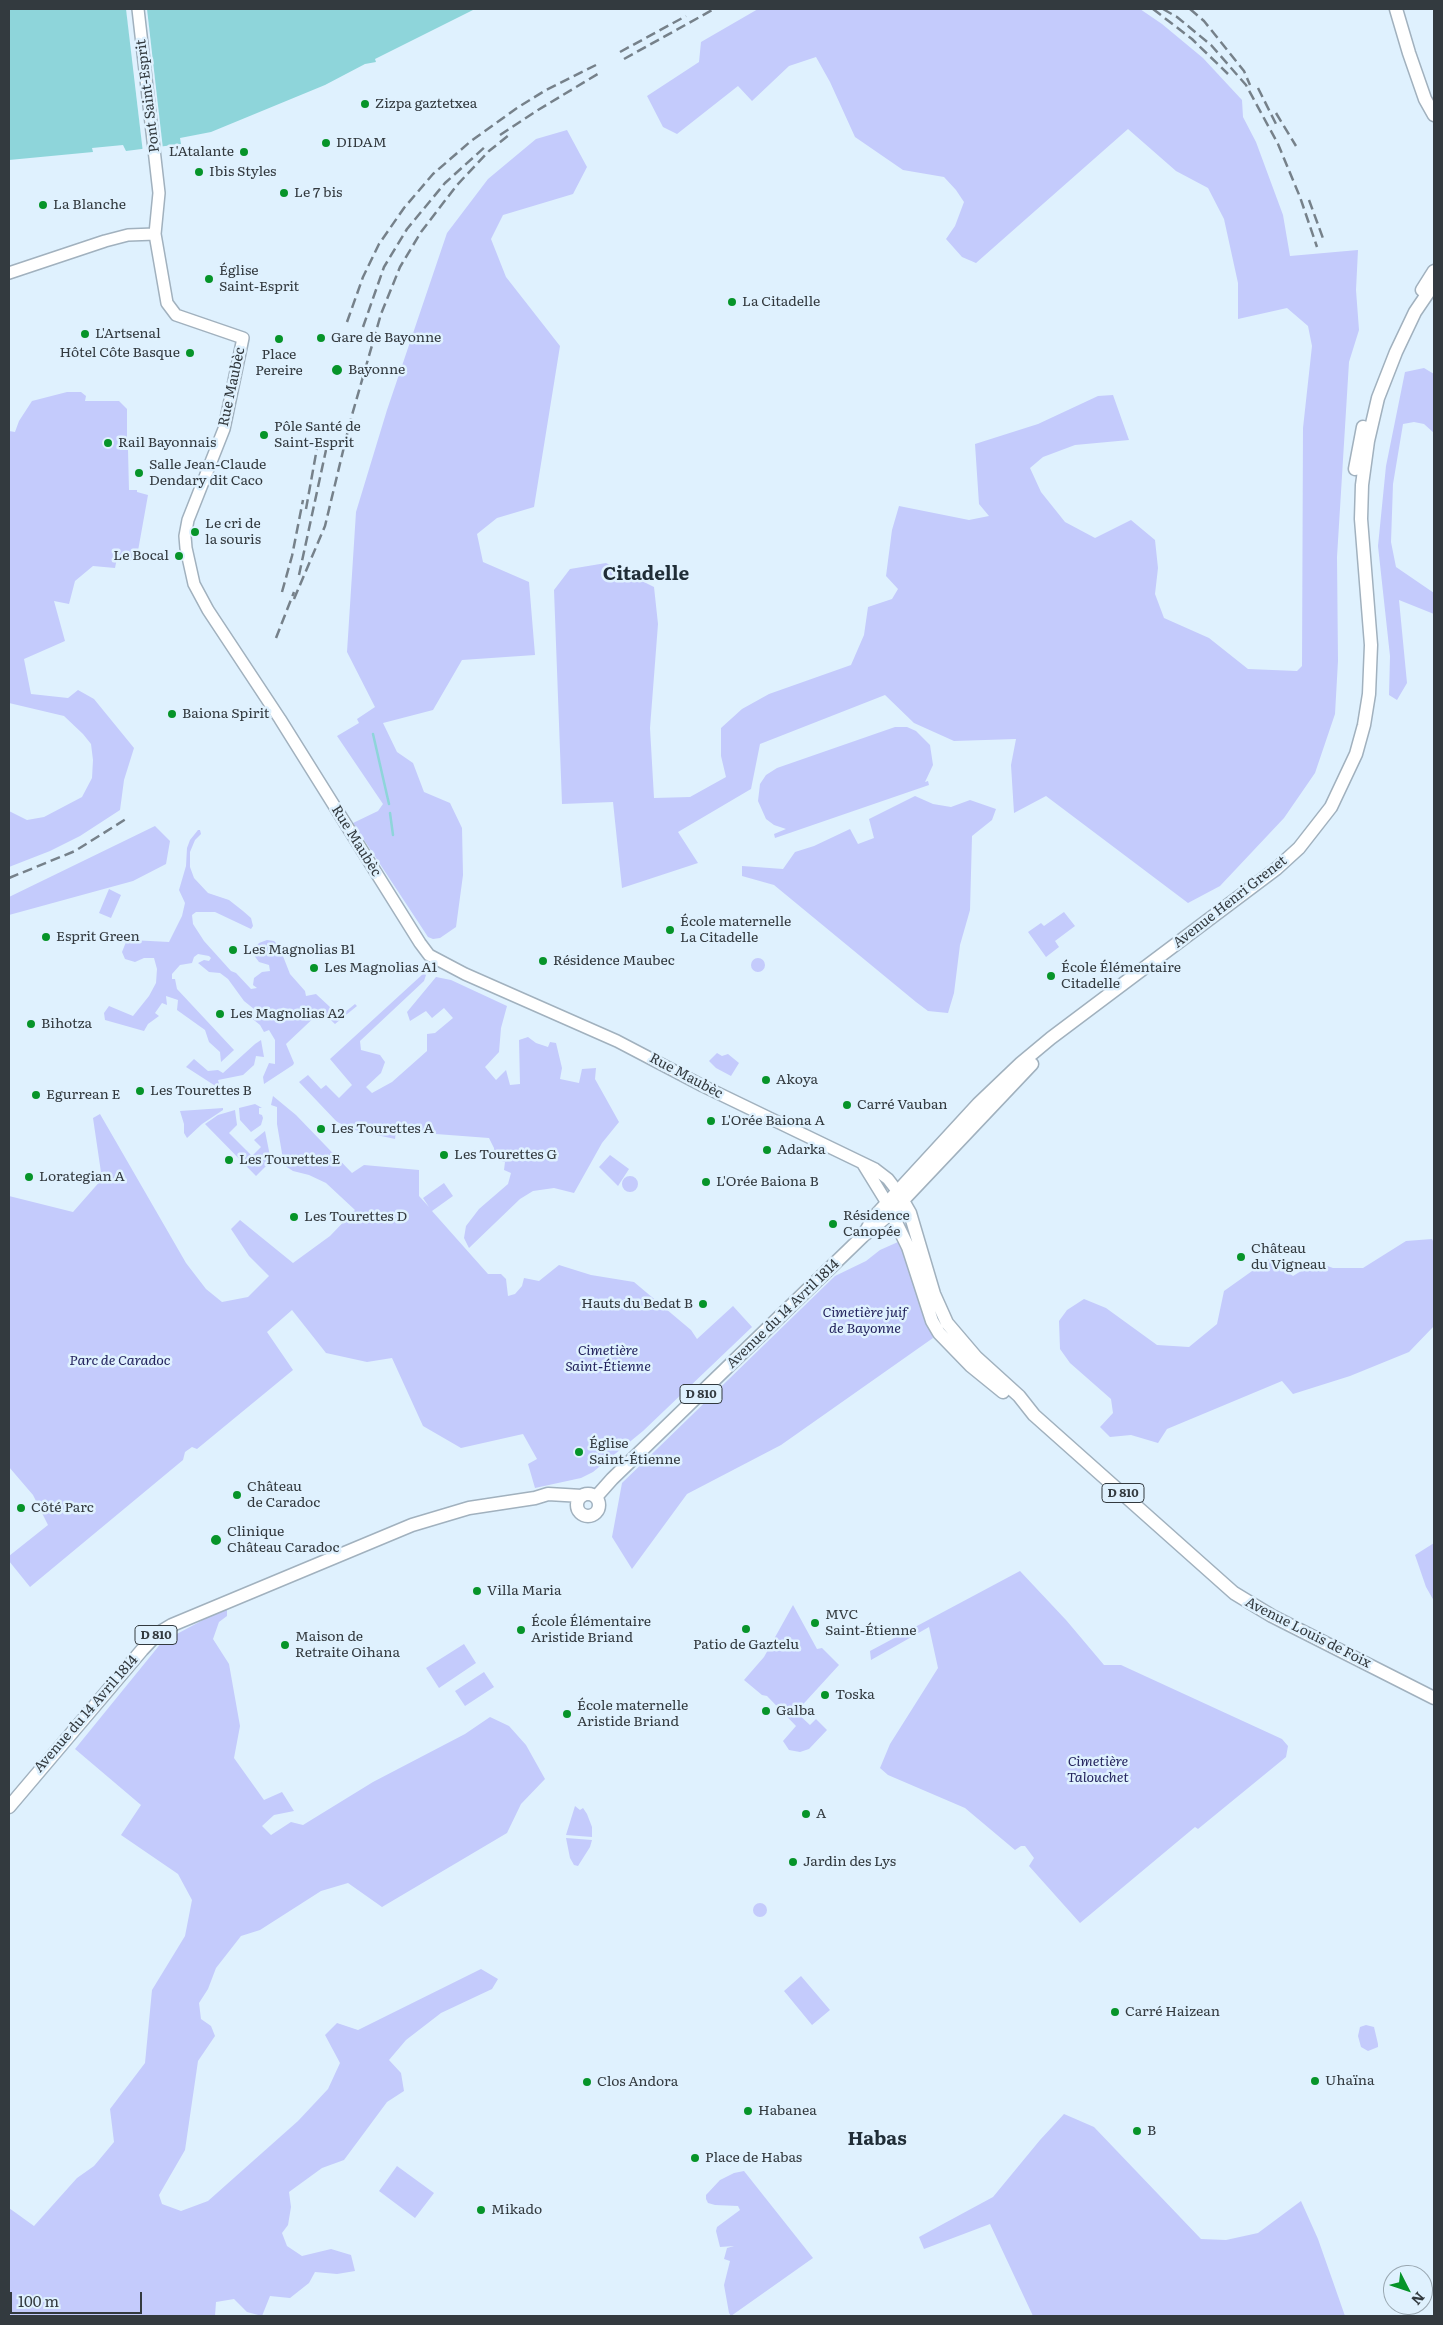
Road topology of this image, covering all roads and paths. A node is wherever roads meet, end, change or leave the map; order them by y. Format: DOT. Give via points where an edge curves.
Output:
graph roads {
  1 [pos="138,9"];
  2 [pos="1396,9"];
  3 [pos="1434,115"];
  4 [pos="155,234"];
  5 [pos="1434,271"];
  6 [pos="9,273"];
  7 [pos="1434,284"];
  8 [pos="1370,665"];
  9 [pos="863,1164"];
  10 [pos="901,1196"];
  11 [pos="889,1208"];
  12 [pos="1034,1415"];
  13 [pos="596,1497"];
  14 [pos="579,1500"];
  15 [pos="1434,1698"];
  16 [pos="9,1807"];
  1 -- 4 [label="main road, Pont Saint-Esprit" via="160,202"];
  2 -- 3 [label="main road"];
  4 -- 6 [label="main road" via="128,235 105,241"];
  4 -- 9 [label="main road, Rue Maubèc" via="167,303 176,315 243,338 224,429 188,520 185,536 190,569 199,593 428,955 617,1041"];
  5 -- 8 [label="main road, Avenue Henri Grenet" via="1400,325 1382,364 1358,445 1353,526 1365,648"];
  7 -- 8 [label="main road, Avenue Henri Grenet" via="1415,312 1399,345 1378,398 1368,441 1361,519"];
  8 -- 10 [label="main road, Avenue Henri Grenet" via="1369,694 1356,754 1331,807 1299,848 1276,869 1021,1063 988,1094"];
  9 -- 10 [label="main road, Rue Maubèc" via="884,1176"];
  9 -- 11 [label="main road"];
  10 -- 11 [label="main road, Avenue du 14 Avril 1814 / D 810"];
  10 -- 12 [label="main road, Avenue Louis de Foix" via="910,1213 934,1294 947,1323"];
  11 -- 12 [label="main road, Avenue Louis de Foix / D 810" via="908,1247 932,1321 939,1333 970,1366 1019,1408"];
  11 -- 13 [label="main road, Avenue du 14 Avril 1814 / D 810" via="874,1217 863,1236"];
  12 -- 15 [label="main road, Avenue Louis de Foix / D 810" via="1234,1593 1272,1616"];
  13 -- 14 [label="main road" via="590,1494"];
  13 -- 14 [label="main road" via="599,1508 593,1516 581,1514"];
  14 -- 16 [label="main road, Avenue du 14 Avril 1814 / D 810" via="558,1494 469,1508 412,1525 172,1625 157,1634 142,1650"];
}
